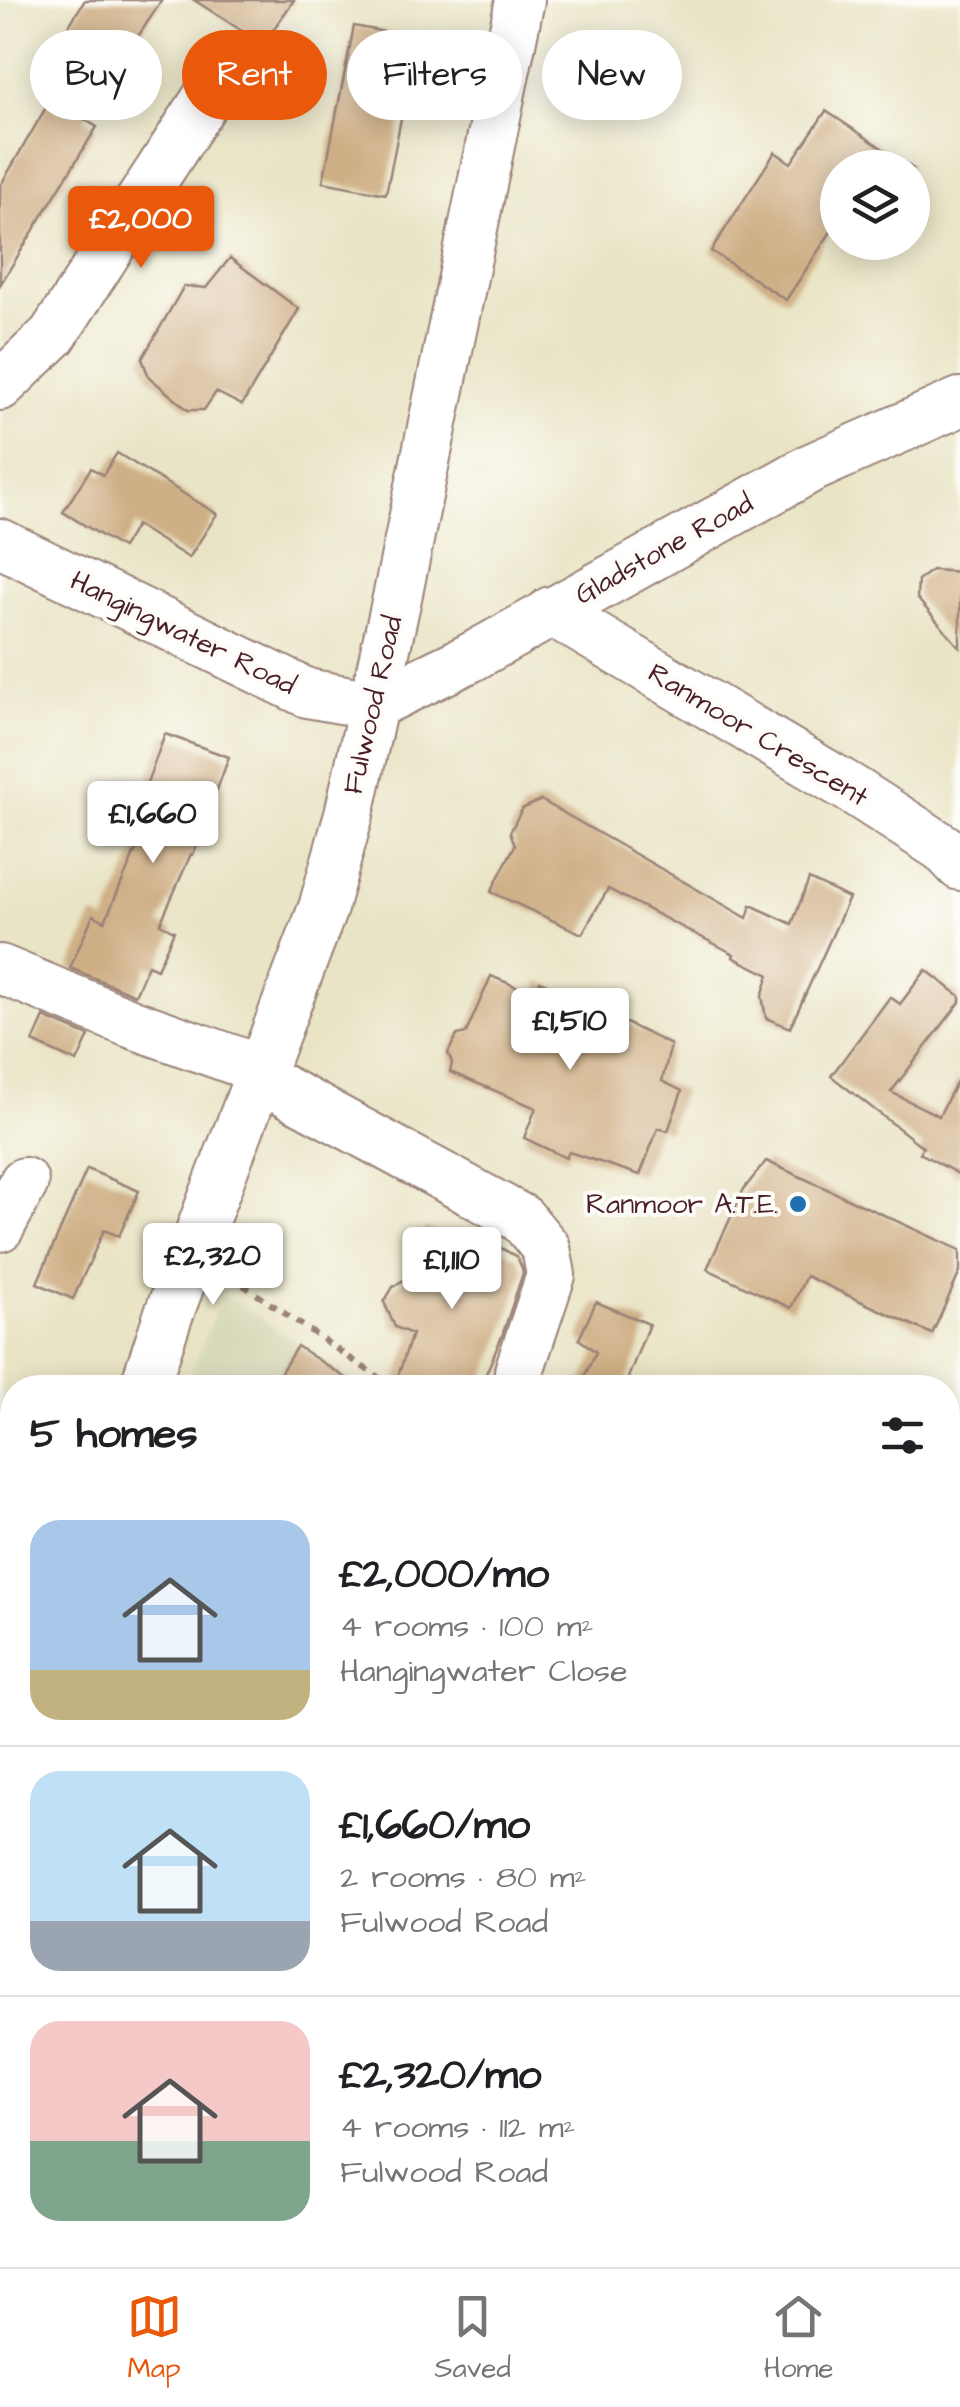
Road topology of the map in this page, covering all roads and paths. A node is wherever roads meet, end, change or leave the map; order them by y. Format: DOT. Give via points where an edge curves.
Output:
graph roads {
  1 [pos="520,0"];
  2 [pos="193,120"];
  3 [pos="0,386"];
  4 [pos="960,402"];
  5 [pos="0,543"];
  6 [pos="551,611"];
  7 [pos="372,705"];
  8 [pos="960,866"];
  9 [pos="0,969"];
  10 [pos="260,1074"];
  11 [pos="24,1182"];
  12 [pos="0,1227"];
  13 [pos="193,1251"];
  14 [pos="518,1372"];
  15 [pos="149,1375"];
  16 [pos="375,1375"];
  1 -- 7 [label="street, Fulwood Road"];
  2 -- 3 [label="street" via="53,336"];
  4 -- 6 [label="street, Gladstone Road" via="811,468"];
  5 -- 7 [label="street, Hangingwater Road" via="307,693"];
  6 -- 7 [label="street, Gladstone Road"];
  6 -- 8 [label="street, Ranmoor Crescent" via="853,790"];
  7 -- 10 [label="street, Fulwood Road" via="323,908"];
  9 -- 10 [label="street"];
  10 -- 13 [label="street, Fulwood Road"];
  10 -- 14 [label="street" via="522,1220 546,1248 551,1275"];
  11 -- 12 [label="street"];
  13 -- 15 [label="street, Fulwood Road"];
  13 -- 16 [label="path"];
}
